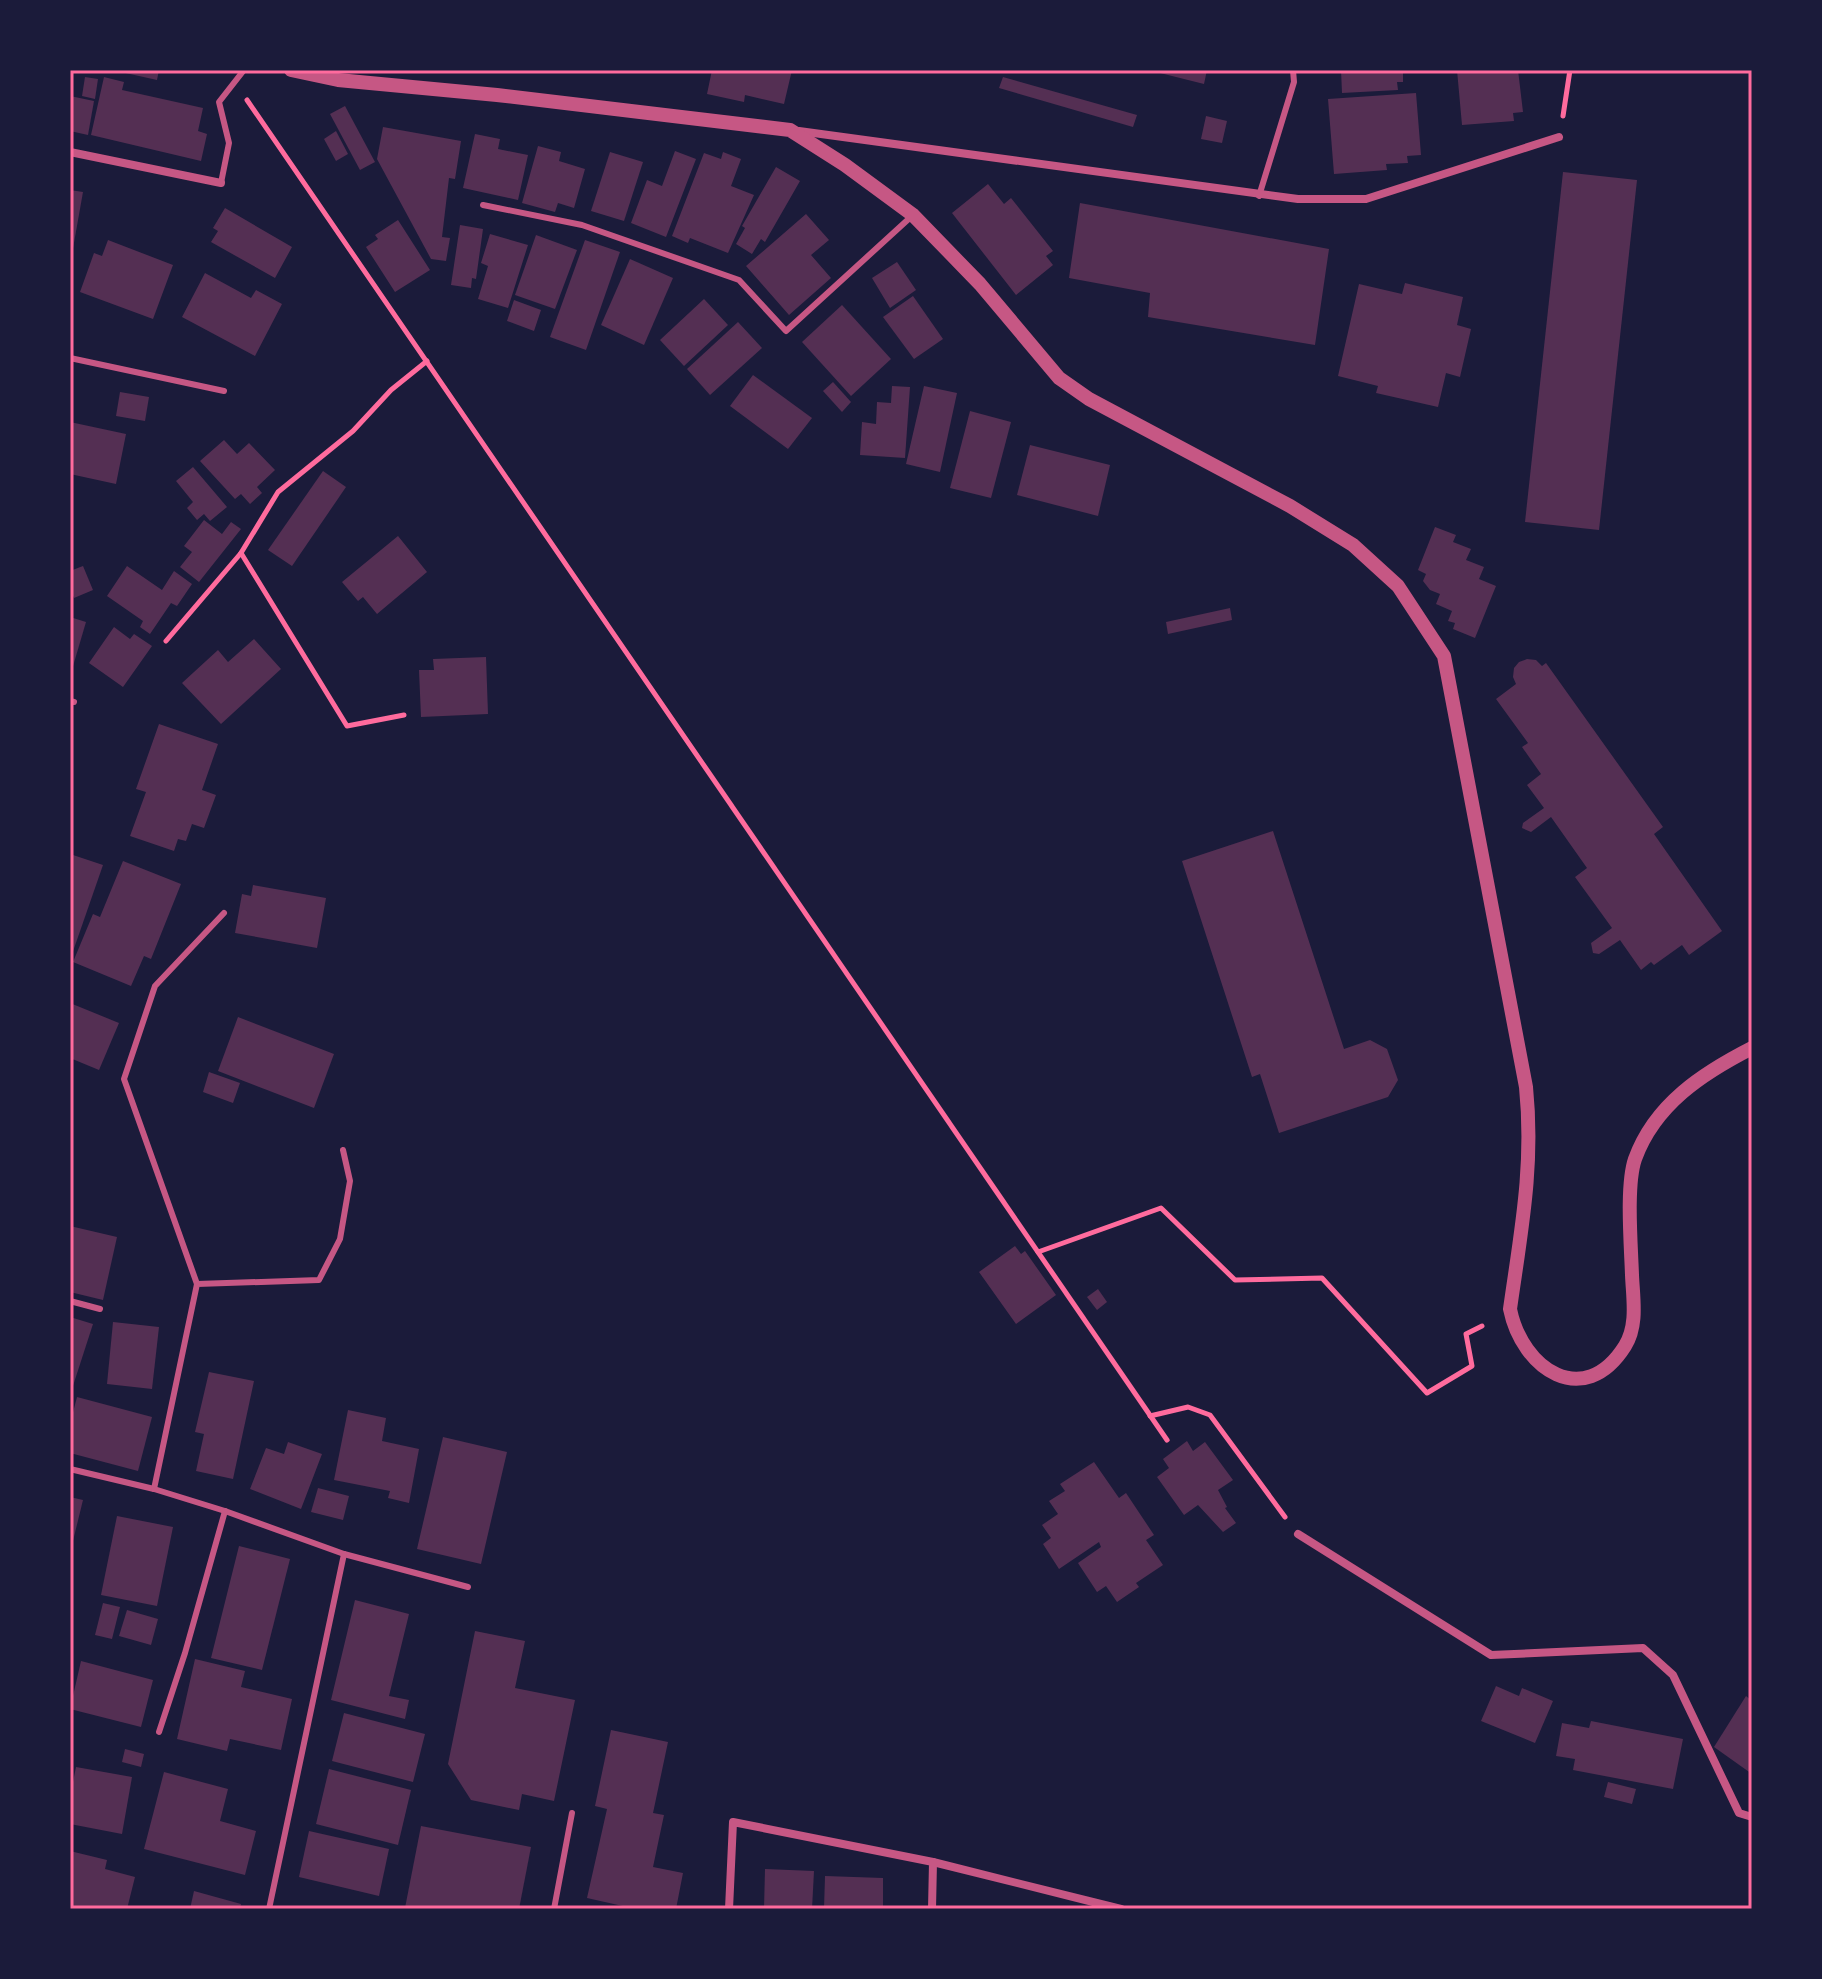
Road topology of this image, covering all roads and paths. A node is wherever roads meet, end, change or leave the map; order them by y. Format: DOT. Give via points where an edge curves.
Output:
graph roads {
  1 [pos="244,70"];
  2 [pos="291,70"];
  3 [pos="1293,70"];
  4 [pos="1570,70"];
  5 [pos="240,89"];
  6 [pos="790,130"];
  7 [pos="1559,137"];
  8 [pos="70,152"];
  9 [pos="221,183"];
  10 [pos="1259,196"];
  11 [pos="483,205"];
  12 [pos="913,215"];
  13 [pos="70,358"];
  14 [pos="427,361"];
  15 [pos="224,391"];
  16 [pos="241,553"];
  17 [pos="166,641"];
  18 [pos="404,715"];
  19 [pos="224,913"];
  20 [pos="1752,1048"];
  21 [pos="343,1150"];
  22 [pos="1038,1252"];
  23 [pos="197,1284"];
  24 [pos="70,1301"];
  25 [pos="100,1309"];
  26 [pos="1482,1326"];
  27 [pos="1150,1416"];
  28 [pos="1167,1440"];
  29 [pos="70,1469"];
  30 [pos="154,1489"];
  31 [pos="225,1511"];
  32 [pos="1298,1534"];
  33 [pos="344,1554"];
  34 [pos="468,1587"];
  35 [pos="159,1732"];
  36 [pos="572,1813"];
  37 [pos="1752,1817"];
  38 [pos="933,1862"];
  39 [pos="269,1909"];
  40 [pos="554,1909"];
  41 [pos="729,1909"];
  42 [pos="932,1909"];
  43 [pos="1120,1909"];
  1 -- 9 [label="lane" via="219,102 229,143"];
  2 -- 6 [label="street" via="338,80"];
  3 -- 10 [label="lane" via="1294,82"];
  4 -- 7 [label="path"];
  5 -- 14 [label="path"];
  6 -- 10 [label="street"];
  6 -- 12 [label="street"];
  7 -- 10 [label="street" via="1366,199"];
  8 -- 9 [label="street"];
  11 -- 12 [label="lane" via="582,225 739,280 786,331"];
  12 -- 20 [label="street" via="1059,378 1353,545 1398,586 1444,656 1531,1131 1510,1309 1523,1347 1541,1366 1560,1376 1581,1378 1611,1364 1626,1345 1634,1323 1634,1161 1653,1124 1681,1091"];
  13 -- 15 [label="lane"];
  14 -- 16 [label="path" via="278,492"];
  14 -- 22 [label="path"];
  16 -- 17 [label="path"];
  16 -- 18 [label="path" via="347,726"];
  19 -- 23 [label="lane" via="155,986 124,1079"];
  21 -- 23 [label="lane" via="350,1181 340,1239 319,1280"];
  22 -- 26 [label="path" via="1161,1208 1235,1280 1322,1278 1427,1393 1472,1366 1466,1334"];
  22 -- 27 [label="path"];
  23 -- 30 [label="lane"];
  24 -- 25 [label="lane"];
  27 -- 28 [label="path"];
  27 -- 32 [label="path" via="1188,1407 1210,1415"];
  29 -- 30 [label="lane"];
  30 -- 31 [label="lane"];
  31 -- 33 [label="lane"];
  31 -- 35 [label="lane"];
  32 -- 37 [label="street" via="1491,1655 1643,1648 1673,1675 1739,1813"];
  33 -- 34 [label="lane"];
  33 -- 39 [label="lane"];
  36 -- 40 [label="lane"];
  38 -- 41 [label="street" via="733,1822"];
  38 -- 42 [label="street"];
  38 -- 43 [label="street"];
}
